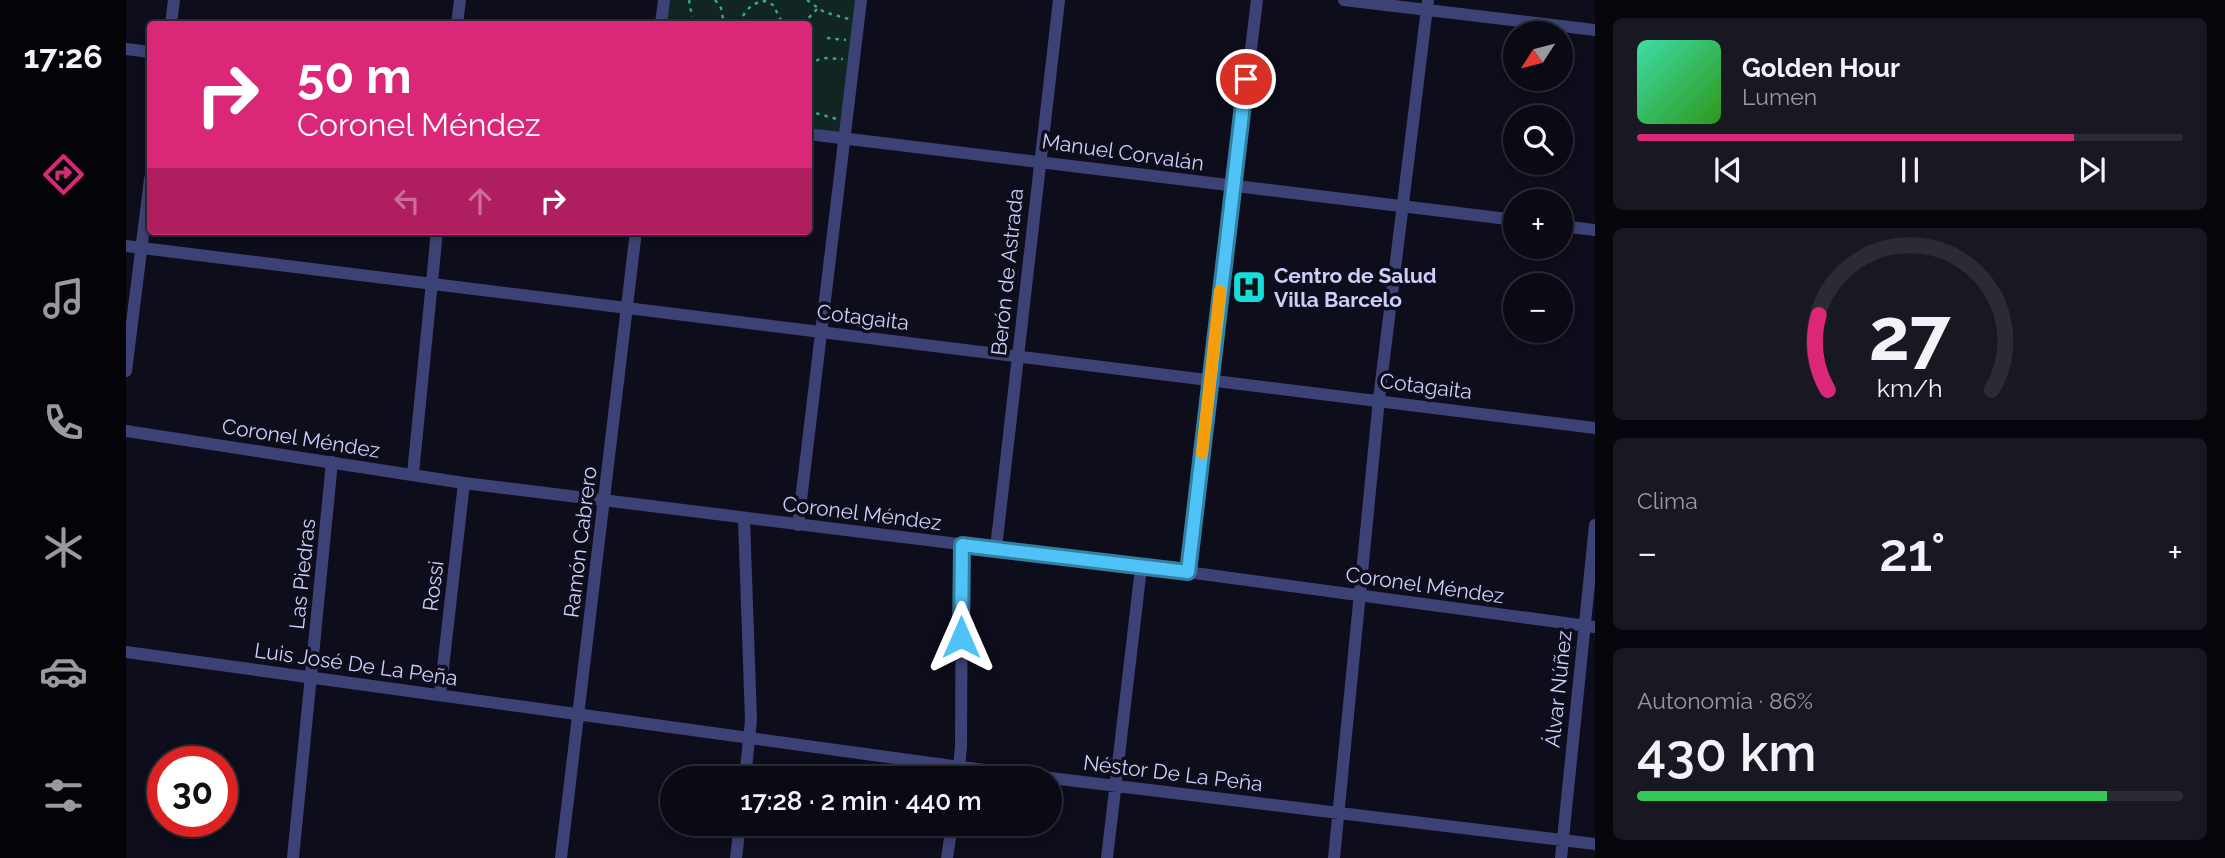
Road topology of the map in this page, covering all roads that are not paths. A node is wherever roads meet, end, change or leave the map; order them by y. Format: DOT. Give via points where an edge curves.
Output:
graph roads {
  1 [pos="174,0"];
  2 [pos="460,0"];
  3 [pos="664,0"];
  4 [pos="861,0"];
  5 [pos="1059,0"];
  6 [pos="1256,0"];
  7 [pos="1344,0"];
  8 [pos="1428,4"];
  9 [pos="171,21"];
  10 [pos="457,21"];
  11 [pos="661,21"];
  12 [pos="1595,30"];
  13 [pos="126,49"];
  14 [pos="147,52"];
  15 [pos="812,134"];
  16 [pos="845,137"];
  17 [pos="1038,160"];
  18 [pos="1232,185"];
  19 [pos="147,202"];
  20 [pos="1404,205"];
  21 [pos="1503,218"];
  22 [pos="1573,227"];
  23 [pos="1595,230"];
  24 [pos="437,235"];
  25 [pos="636,235"];
  26 [pos="126,246"];
  27 [pos="141,247"];
  28 [pos="431,285"];
  29 [pos="628,308"];
  30 [pos="823,332"];
  31 [pos="1017,355"];
  32 [pos="126,371"];
  33 [pos="1210,381"];
  34 [pos="1379,399"];
  35 [pos="1595,428"];
  36 [pos="126,431"];
  37 [pos="332,462"];
  38 [pos="413,474"];
  39 [pos="464,483"];
  40 [pos="604,501"];
  41 [pos="744,519"];
  42 [pos="798,525"];
  43 [pos="1595,525"];
  44 [pos="962,545"];
  45 [pos="996,548"];
  46 [pos="1141,568"];
  47 [pos="1188,572"];
  48 [pos="1360,595"];
  49 [pos="1589,627"];
  50 [pos="126,652"];
  51 [pos="311,678"];
  52 [pos="440,694"];
  53 [pos="580,714"];
  54 [pos="750,737"];
  55 [pos="747,766"];
  56 [pos="918,766"];
  57 [pos="959,766"];
  58 [pos="1062,781"];
  59 [pos="1114,785"];
  60 [pos="1338,812"];
  61 [pos="739,836"];
  62 [pos="950,836"];
  63 [pos="1562,839"];
  64 [pos="1595,844"];
  65 [pos="293,858"];
  66 [pos="561,858"];
  67 [pos="736,858"];
  68 [pos="947,858"];
  69 [pos="1107,858"];
  70 [pos="1334,858"];
  71 [pos="1561,858"];
  1 -- 9 [label="street"];
  2 -- 10 [label="street"];
  3 -- 11 [label="street"];
  4 -- 16 [label="street"];
  5 -- 17 [label="street, Berón de Astrada"];
  6 -- 18 [label="street"];
  7 -- 8 [label="street"];
  8 -- 12 [label="street"];
  8 -- 20 [label="street"];
  13 -- 14 [label="street"];
  15 -- 16 [label="street, Manuel Corvalán"];
  16 -- 17 [label="street, Manuel Corvalán"];
  16 -- 30 [label="street"];
  17 -- 18 [label="street, Manuel Corvalán"];
  17 -- 31 [label="street, Berón de Astrada"];
  18 -- 20 [label="street, Manuel Corvalán"];
  18 -- 33 [label="street"];
  19 -- 27 [label="street"];
  20 -- 21 [label="street, Manuel Corvalán"];
  20 -- 34 [label="street"];
  22 -- 23 [label="street"];
  24 -- 28 [label="street"];
  25 -- 29 [label="street, Ramón Cabrero"];
  26 -- 27 [label="street, Cotagaita"];
  27 -- 28 [label="street, Cotagaita"];
  27 -- 32 [label="street"];
  28 -- 29 [label="street, Cotagaita"];
  28 -- 38 [label="street"];
  29 -- 30 [label="street, Cotagaita"];
  29 -- 40 [label="street, Ramón Cabrero"];
  30 -- 31 [label="street, Cotagaita"];
  30 -- 42 [label="street"];
  31 -- 33 [label="street, Cotagaita"];
  31 -- 45 [label="street, Berón de Astrada"];
  33 -- 34 [label="street, Cotagaita"];
  33 -- 47 [label="street"];
  34 -- 35 [label="street, Cotagaita"];
  34 -- 48 [label="street"];
  36 -- 37 [label="street, Coronel Méndez"];
  37 -- 38 [label="street, Coronel Méndez"];
  37 -- 51 [label="street, Las Piedras"];
  38 -- 39 [label="street, Coronel Méndez"];
  39 -- 40 [label="street, Coronel Méndez"];
  39 -- 52 [label="street, Rossi"];
  40 -- 41 [label="street, Coronel Méndez"];
  40 -- 53 [label="street, Ramón Cabrero"];
  41 -- 42 [label="street, Coronel Méndez"];
  41 -- 54 [label="street"];
  42 -- 44 [label="street, Coronel Méndez"];
  43 -- 49 [label="street, Álvar Núñez"];
  44 -- 45 [label="street, Coronel Méndez"];
  44 -- 57 [label="street"];
  45 -- 46 [label="street, Coronel Méndez"];
  46 -- 47 [label="street, Coronel Méndez"];
  46 -- 59 [label="street"];
  47 -- 48 [label="street, Coronel Méndez"];
  48 -- 49 [label="street, Coronel Méndez"];
  48 -- 60 [label="street"];
  49 -- 63 [label="street, Álvar Núñez"];
  50 -- 51 [label="street, Luis José De La Peña"];
  51 -- 52 [label="street, Luis José De La Peña"];
  51 -- 65 [label="street, Las Piedras"];
  52 -- 53 [label="street, Luis José De La Peña"];
  53 -- 54 [label="street, Néstor De La Peña"];
  53 -- 66 [label="street, Ramón Cabrero"];
  54 -- 55 [label="street"];
  54 -- 56 [label="street, Néstor De La Peña"];
  58 -- 59 [label="street, Néstor De La Peña"];
  59 -- 60 [label="street, Néstor De La Peña"];
  59 -- 69 [label="street"];
  60 -- 63 [label="street, Néstor De La Peña"];
  60 -- 70 [label="street"];
  61 -- 67 [label="street"];
  62 -- 68 [label="street"];
  63 -- 64 [label="street, Néstor De La Peña"];
  63 -- 71 [label="street, Álvar Núñez"];
}
